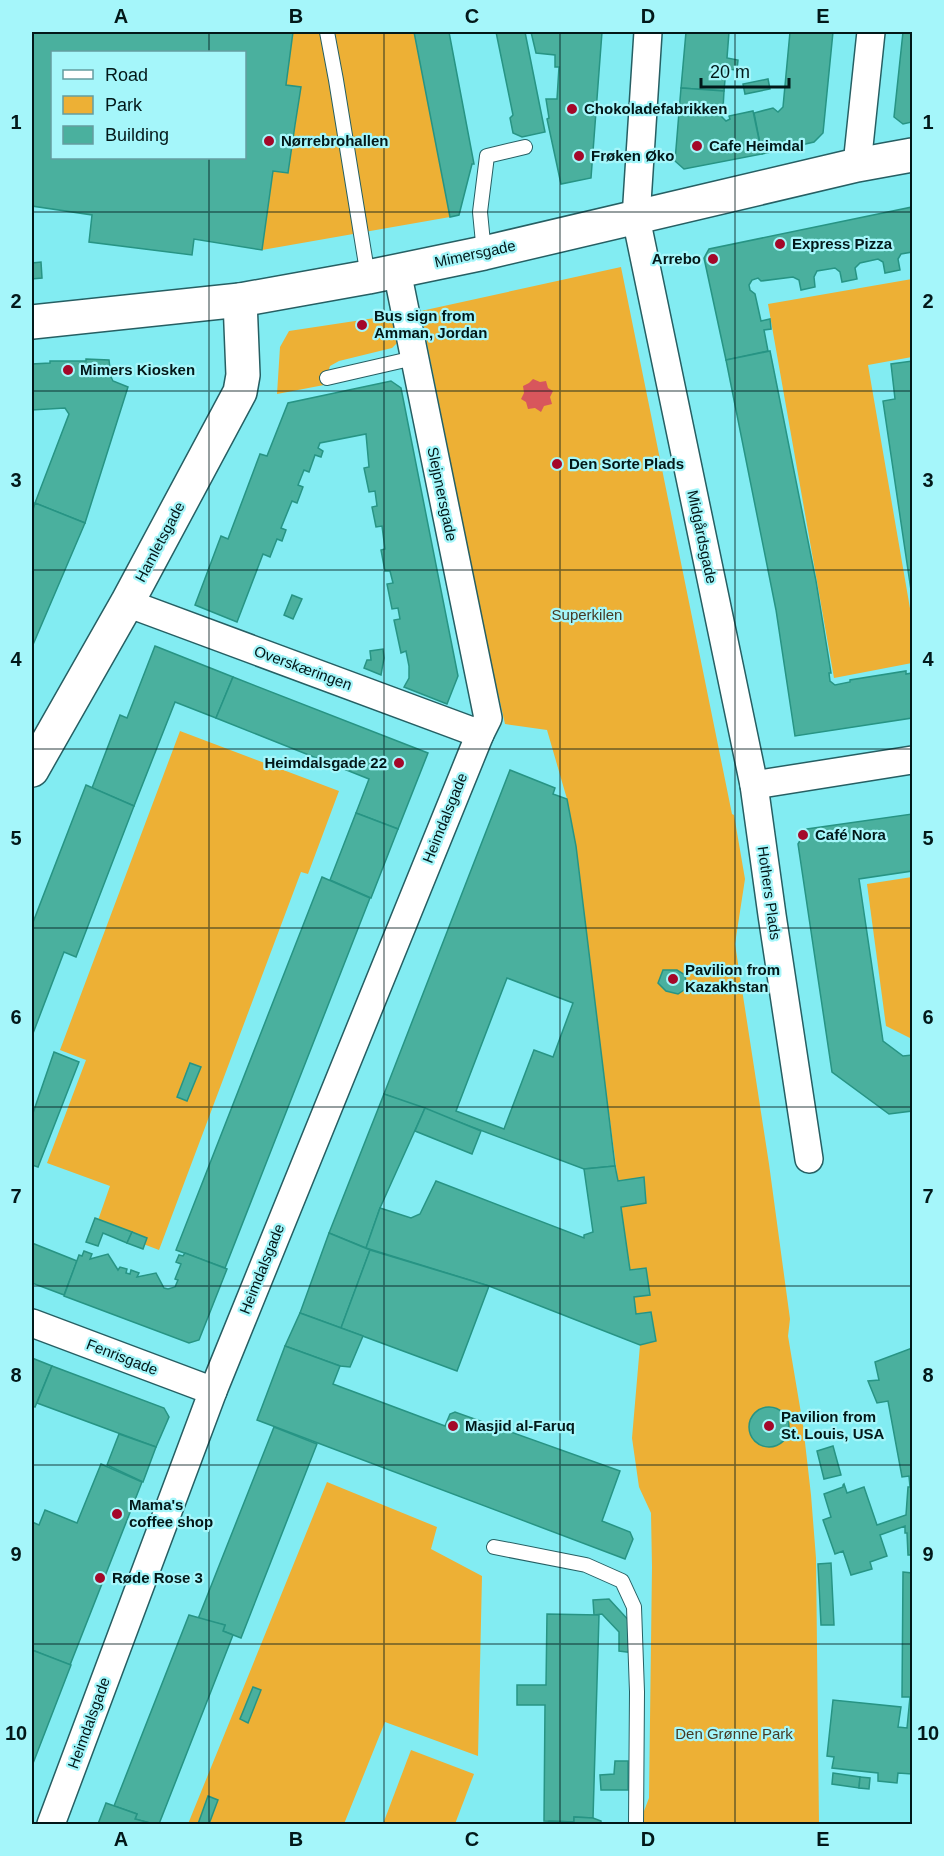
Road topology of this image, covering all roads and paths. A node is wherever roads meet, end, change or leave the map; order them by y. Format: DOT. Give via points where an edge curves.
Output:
graph roads {
  1 [pos="327,32"];
  2 [pos="648,32"];
  3 [pos="871,32"];
  4 [pos="525,147"];
  5 [pos="912,155"];
  6 [pos="857,165"];
  7 [pos="636,218"];
  8 [pos="484,253"];
  9 [pos="383,274"];
  10 [pos="240,300"];
  11 [pos="32,322"];
  12 [pos="414,358"];
  13 [pos="327,378"];
  14 [pos="126,603"];
  15 [pos="484,726"];
  16 [pos="912,760"];
  17 [pos="32,770"];
  18 [pos="754,785"];
  19 [pos="810,1159"];
  20 [pos="32,1323"];
  21 [pos="213,1391"];
  22 [pos="494,1547"];
  23 [pos="51,1824"];
  24 [pos="636,1824"];
  1 -- 9 [label="lane"];
  2 -- 7 [label="street"];
  3 -- 6 [label="street"];
  4 -- 8 [label="lane" via="487,156 480,212"];
  5 -- 6 [label="street, Mimersgade"];
  6 -- 7 [label="street, Mimersgade"];
  7 -- 8 [label="street, Mimersgade"];
  7 -- 18 [label="street, Midgårdsgade"];
  8 -- 9 [label="street, Mimersgade"];
  9 -- 10 [label="street, Mimersgade"];
  9 -- 12 [label="street, Slejpnersgade"];
  10 -- 11 [label="street, Mimersgade"];
  10 -- 14 [label="street, Hamletsgade" via="240,392"];
  12 -- 13 [label="lane"];
  12 -- 15 [label="street, Slejpnersgade"];
  14 -- 15 [label="street, Overskæringen"];
  14 -- 17 [label="street, Hamletsgade"];
  15 -- 21 [label="street, Heimdalsgade"];
  16 -- 18 [label="street"];
  18 -- 19 [label="street, Hothers Plads"];
  20 -- 21 [label="street, Fenrisgade"];
  21 -- 23 [label="street, Heimdalsgade"];
  22 -- 24 [label="lane" via="586,1565 622,1581 634,1606"];
}
